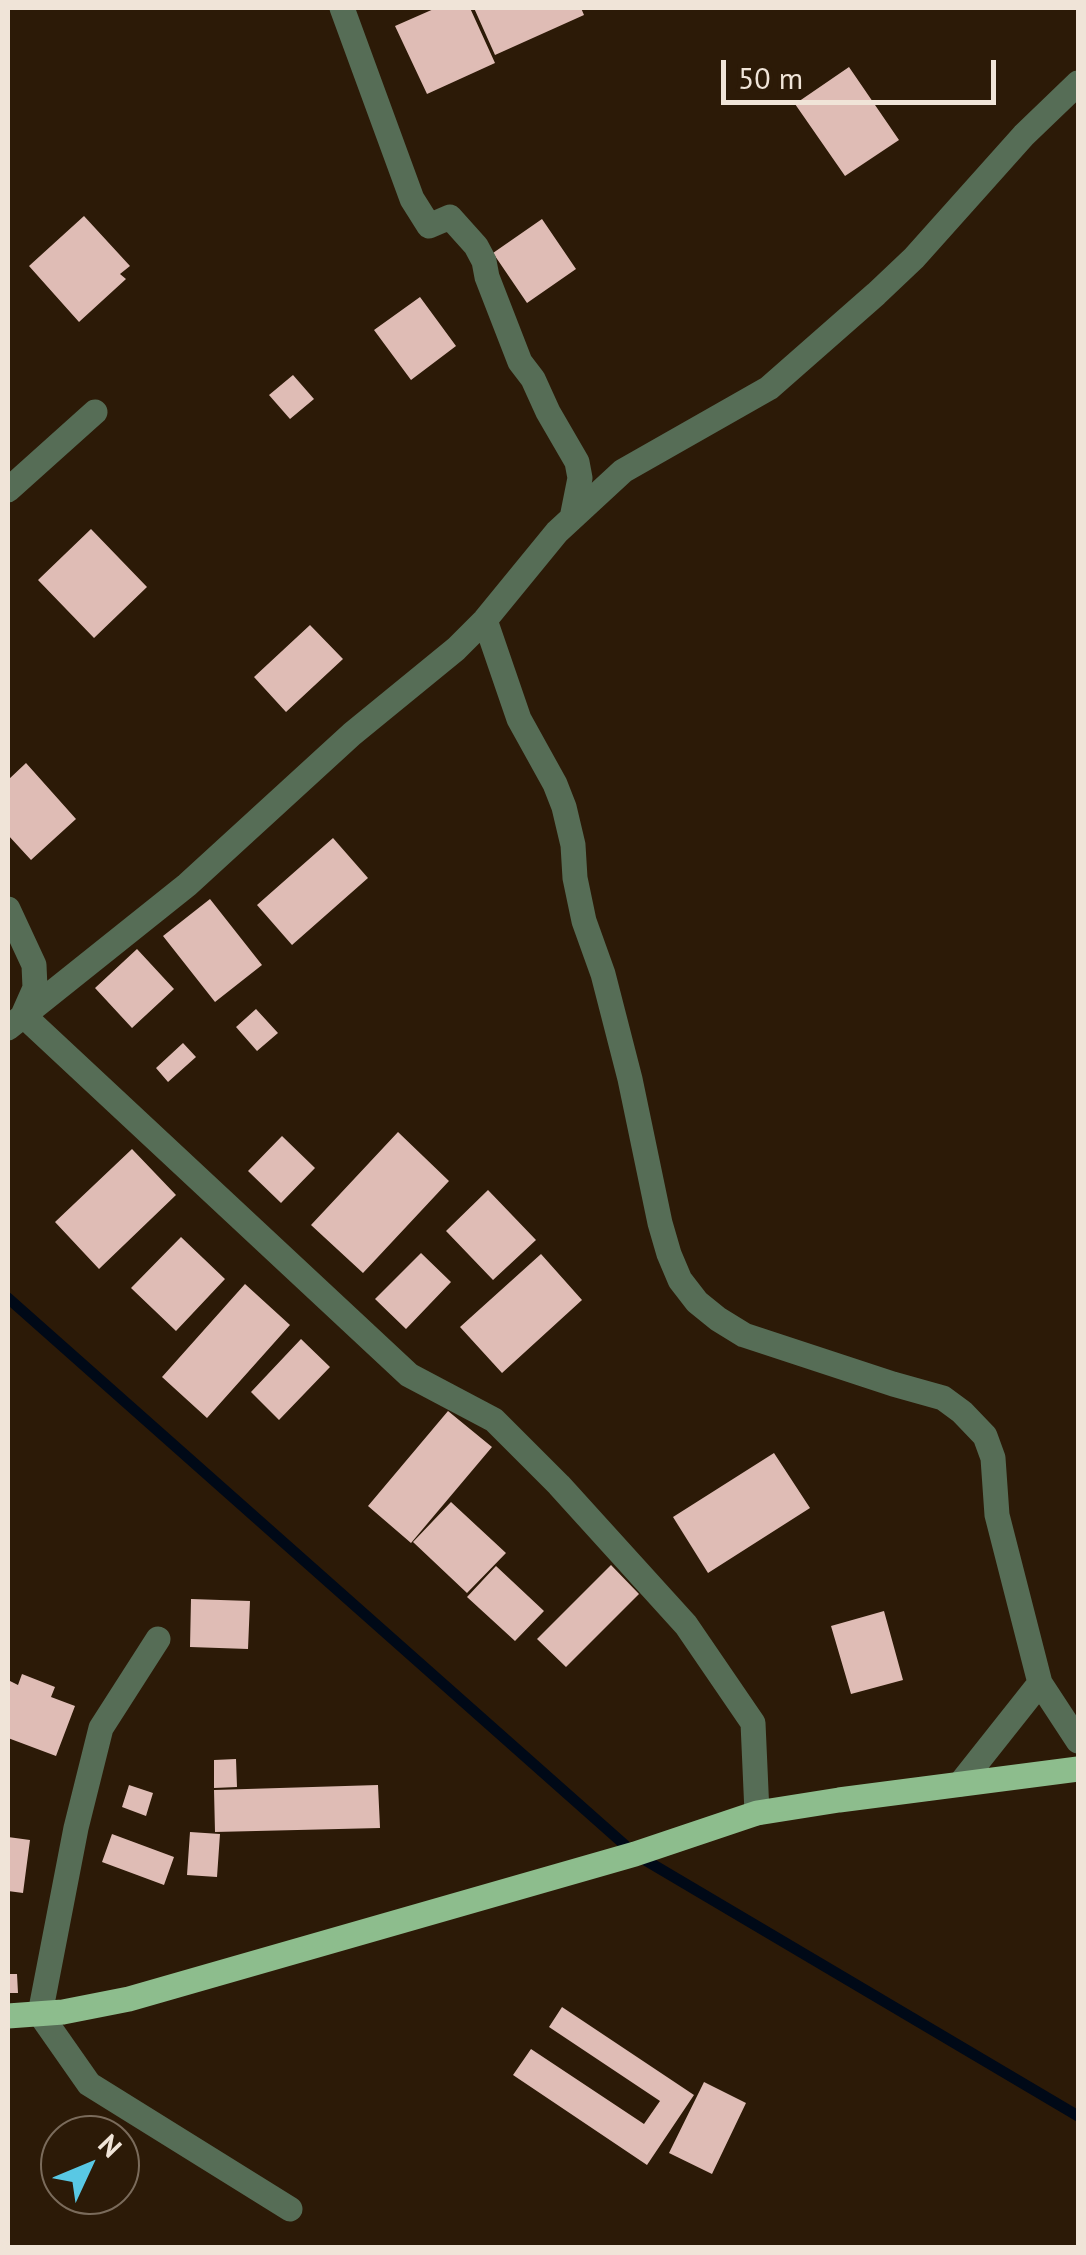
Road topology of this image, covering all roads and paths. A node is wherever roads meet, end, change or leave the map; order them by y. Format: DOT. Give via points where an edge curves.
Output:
graph roads {
  1 [pos="342,8"];
  2 [pos="1078,83"];
  3 [pos="95,412"];
  4 [pos="8,490"];
  5 [pos="572,518"];
  6 [pos="486,620"];
  7 [pos="8,909"];
  8 [pos="15,1022"];
  9 [pos="158,1639"];
  10 [pos="1040,1683"];
  11 [pos="1078,1741"];
  12 [pos="1078,1769"];
  13 [pos="960,1784"];
  14 [pos="757,1813"];
  15 [pos="40,2014"];
  16 [pos="8,2016"];
  17 [pos="290,2209"];
  1 -- 5 [label="street" via="412,199 428,226 450,216 476,246 520,362 577,462"];
  2 -- 5 [label="street" via="914,258 769,388 623,471"];
  3 -- 4 [label="street"];
  5 -- 6 [label="street"];
  6 -- 8 [label="street" via="187,885"];
  6 -- 10 [label="street" via="518,719 564,807 584,921 680,1280 697,1302 744,1336 942,1398 985,1436 997,1515"];
  7 -- 8 [label="street" via="34,965 35,988"];
  8 -- 14 [label="street" via="408,1375 494,1420 559,1485 686,1625 752,1723"];
  9 -- 15 [label="street" via="101,1728"];
  10 -- 11 [label="street"];
  10 -- 13 [label="street"];
  12 -- 13 [label="main road"];
  13 -- 14 [label="main road"];
  14 -- 15 [label="main road" via="130,1999"];
  15 -- 16 [label="main road"];
  15 -- 17 [label="street" via="89,2084"];
}
